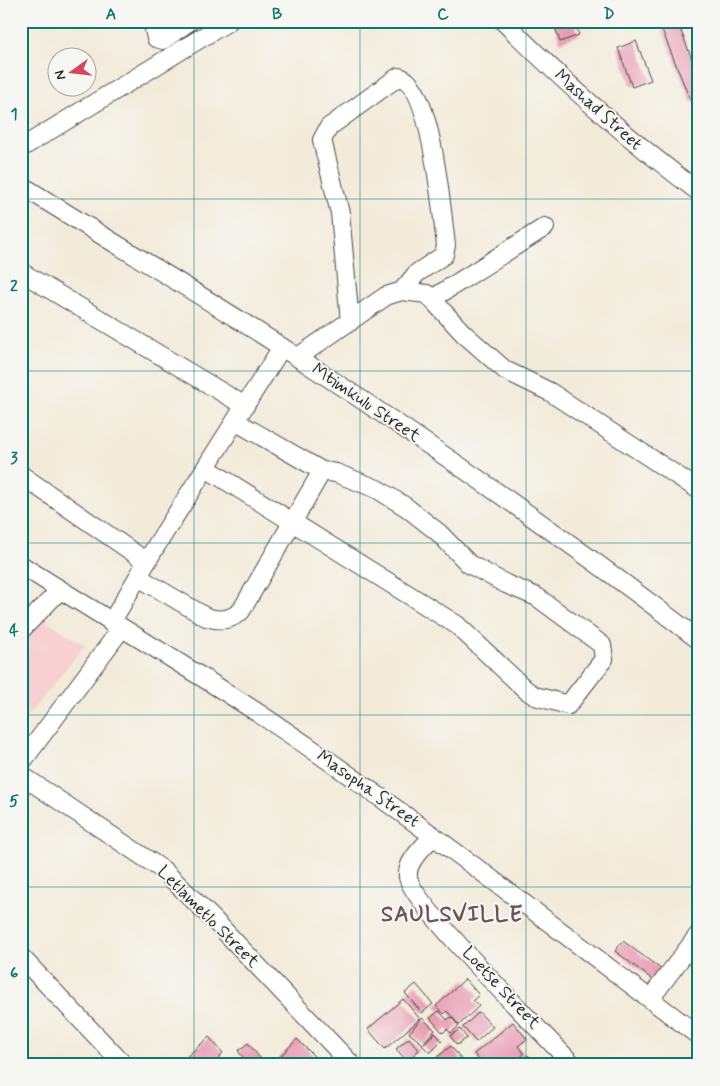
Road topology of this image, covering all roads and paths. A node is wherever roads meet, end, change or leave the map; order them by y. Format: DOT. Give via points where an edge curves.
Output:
graph roads {
  1 [pos="152,21"];
  2 [pos="190,21"];
  3 [pos="228,21"];
  4 [pos="503,21"];
  5 [pos="21,148"];
  6 [pos="21,185"];
  7 [pos="699,192"];
  8 [pos="545,227"];
  9 [pos="21,272"];
  10 [pos="402,291"];
  11 [pos="432,299"];
  12 [pos="350,322"];
  13 [pos="282,348"];
  14 [pos="298,357"];
  15 [pos="245,406"];
  16 [pos="235,421"];
  17 [pos="206,468"];
  18 [pos="322,471"];
  19 [pos="21,475"];
  20 [pos="699,490"];
  21 [pos="291,523"];
  22 [pos="21,564"];
  23 [pos="142,570"];
  24 [pos="60,590"];
  25 [pos="116,626"];
  26 [pos="21,630"];
  27 [pos="699,640"];
  28 [pos="21,763"];
  29 [pos="21,775"];
  30 [pos="433,836"];
  31 [pos="699,934"];
  32 [pos="21,957"];
  33 [pos="650,999"];
  34 [pos="699,1036"];
  35 [pos="124,1065"];
  36 [pos="352,1065"];
  37 [pos="573,1065"];
  1 -- 2 [label="street" via="156,38 163,40"];
  3 -- 5 [label="street"];
  4 -- 7 [label="street, Mashad Street" via="554,72 642,150"];
  6 -- 13 [label="street, Mtimkulu Street"];
  8 -- 11 [label="street"];
  9 -- 15 [label="street"];
  10 -- 11 [label="street" via="417,291"];
  10 -- 12 [label="street" via="386,296"];
  10 -- 12 [label="street" via="421,269 444,254 446,246 427,121 415,89 407,80 398,77 329,127 322,140 340,213"];
  11 -- 20 [label="street" via="463,333 505,370 550,392"];
  12 -- 14 [label="street"];
  13 -- 14 [label="street, Mtimkulu Street"];
  13 -- 15 [label="street"];
  14 -- 27 [label="street, Mtimkulu Street" via="534,519"];
  15 -- 16 [label="street"];
  16 -- 17 [label="street"];
  16 -- 18 [label="street"];
  17 -- 21 [label="street"];
  17 -- 23 [label="street"];
  18 -- 21 [label="street"];
  18 -- 21 [label="street" via="362,482 406,507 469,564 537,597 602,645 604,659 568,705 534,696 457,625"];
  19 -- 23 [label="street"];
  21 -- 23 [label="street" via="242,612 235,617 216,620 206,617"];
  22 -- 24 [label="street, Masopha Street"];
  23 -- 25 [label="street"];
  24 -- 25 [label="street, Masopha Street"];
  24 -- 26 [label="street"];
  25 -- 28 [label="street"];
  25 -- 30 [label="street, Masopha Street" via="319,754"];
  29 -- 36 [label="street, Letlametlo Street" via="163,870"];
  30 -- 33 [label="street, Masopha Street"];
  30 -- 37 [label="street, Loetse Street" via="408,868 411,889"];
  31 -- 33 [label="street"];
  32 -- 35 [label="street"];
  33 -- 34 [label="street, Masopha Street"];
}
